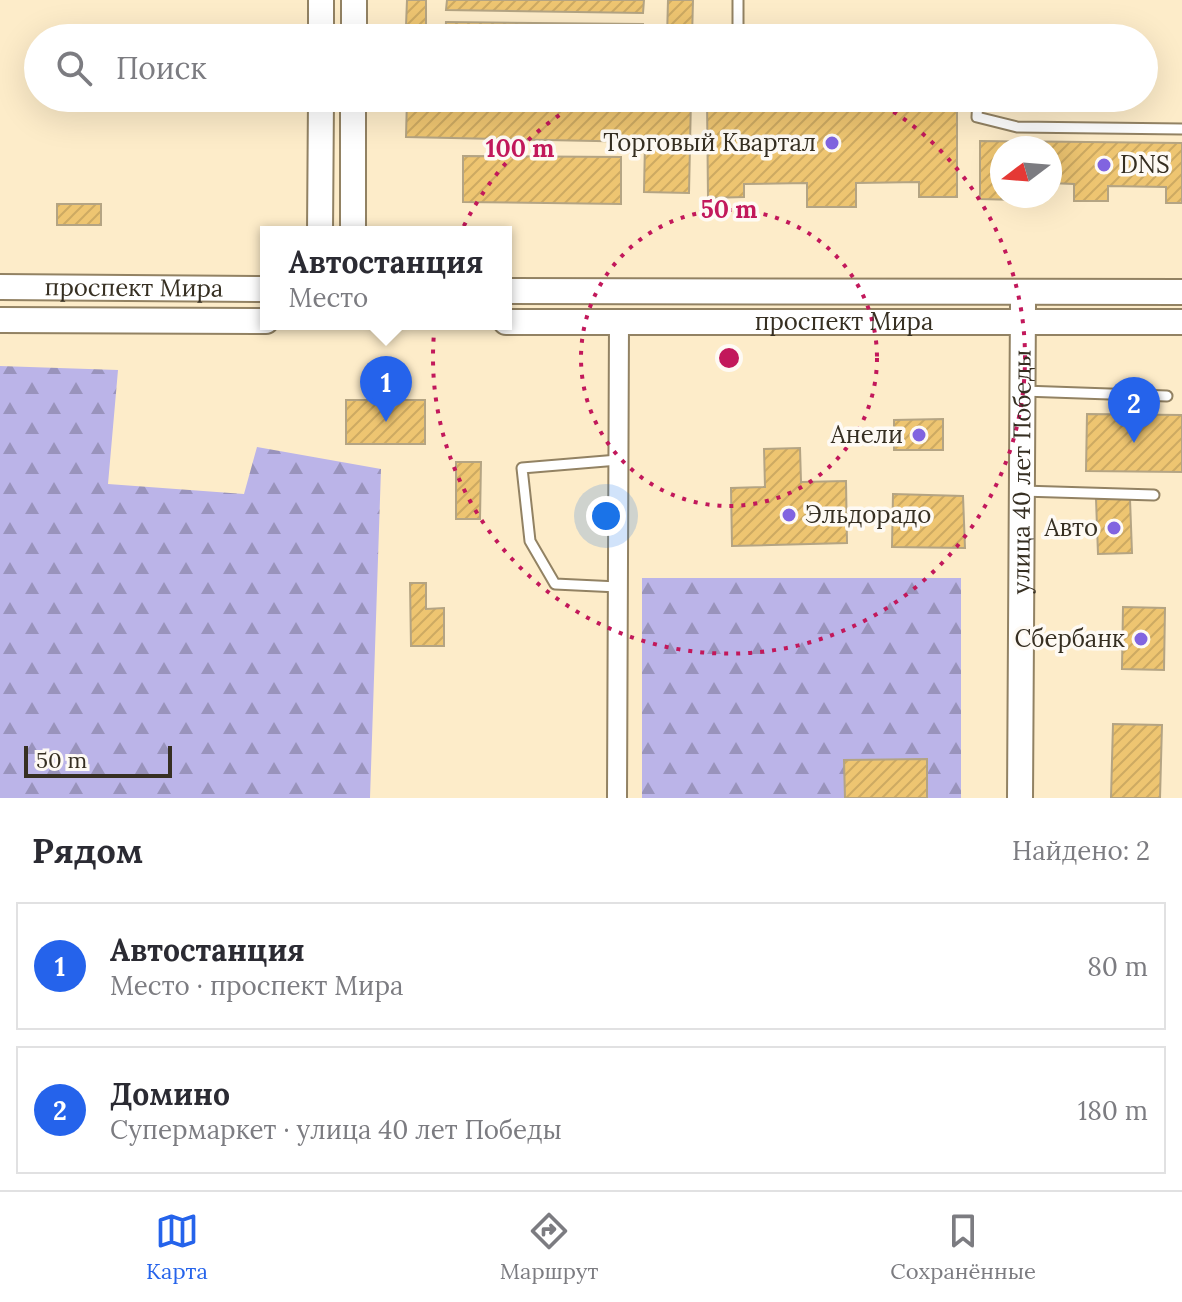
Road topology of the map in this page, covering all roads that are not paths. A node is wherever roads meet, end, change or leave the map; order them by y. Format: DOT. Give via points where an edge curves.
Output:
graph roads {
  1 [pos="321,0"];
  2 [pos="354,0"];
  3 [pos="738,0"];
  4 [pos="321,24"];
  5 [pos="354,24"];
  6 [pos="738,24"];
  7 [pos="321,112"];
  8 [pos="353,112"];
  9 [pos="977,112"];
  10 [pos="1182,129"];
  11 [pos="320,226"];
  12 [pos="353,226"];
  13 [pos="0,287"];
  14 [pos="260,289"];
  15 [pos="512,291"];
  16 [pos="1023,291"];
  17 [pos="1182,292"];
  18 [pos="0,320"];
  19 [pos="260,321"];
  20 [pos="1023,321"];
  21 [pos="512,322"];
  22 [pos="1182,322"];
  23 [pos="619,323"];
  24 [pos="1023,391"];
  25 [pos="1167,396"];
  26 [pos="618,460"];
  27 [pos="1022,491"];
  28 [pos="1154,495"];
  29 [pos="618,587"];
  30 [pos="617,798"];
  31 [pos="1020,798"];
  1 -- 4 [label="street"];
  2 -- 5 [label="street"];
  3 -- 6 [label="lane"];
  7 -- 11 [label="street"];
  8 -- 12 [label="street"];
  9 -- 10 [label="lane" via="977,117 1017,127"];
  13 -- 14 [label="street, проспект Мира"];
  15 -- 16 [label="street, проспект Мира"];
  16 -- 17 [label="street, проспект Мира"];
  16 -- 20 [label="street, улица 40 лет Победы"];
  18 -- 19 [label="street, проспект Мира"];
  20 -- 22 [label="street, проспект Мира"];
  20 -- 23 [label="street, проспект Мира"];
  20 -- 24 [label="street, улица 40 лет Победы"];
  21 -- 23 [label="street, проспект Мира"];
  23 -- 26 [label="street"];
  24 -- 25 [label="lane"];
  24 -- 27 [label="street, улица 40 лет Победы"];
  26 -- 29 [label="street"];
  26 -- 29 [label="lane" via="522,468 530,541 555,584"];
  27 -- 28 [label="lane"];
  27 -- 31 [label="street, улица 40 лет Победы"];
  29 -- 30 [label="street"];
}
